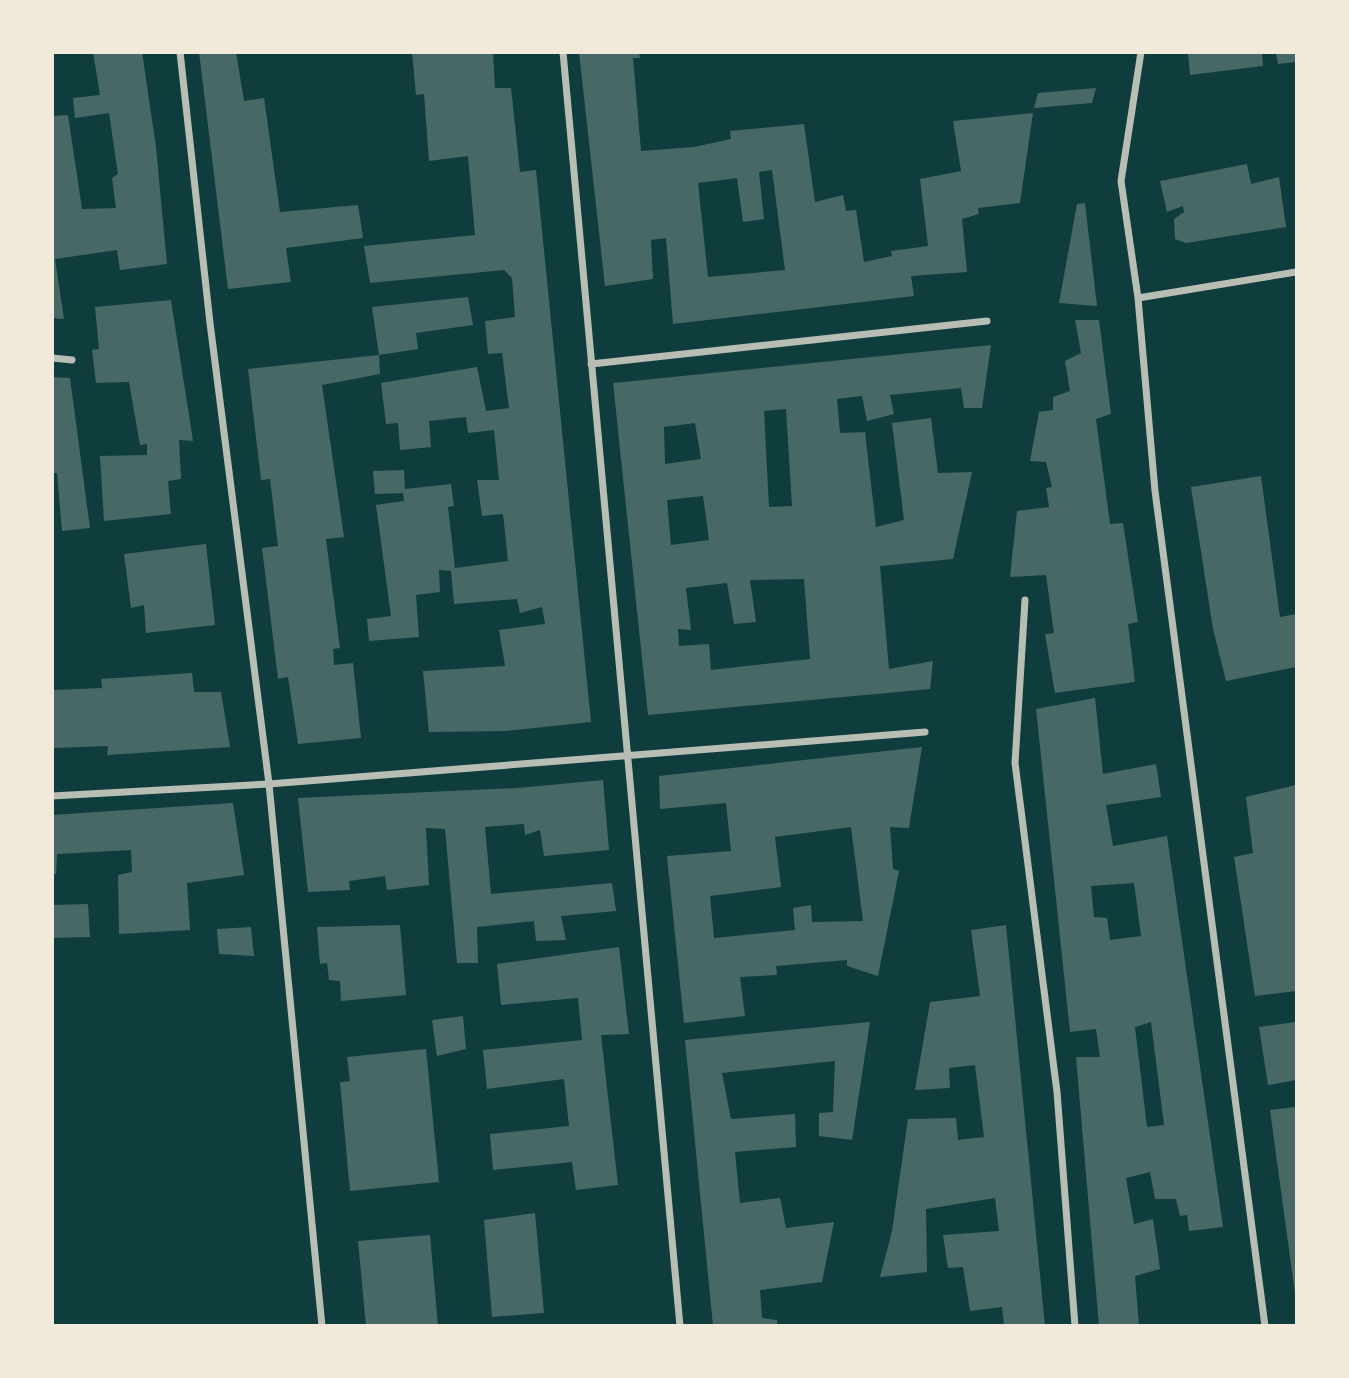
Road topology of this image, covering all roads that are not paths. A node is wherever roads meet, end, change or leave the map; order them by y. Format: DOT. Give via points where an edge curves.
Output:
graph roads {
  1 [pos="180,52"];
  2 [pos="563,52"];
  3 [pos="1141,52"];
  4 [pos="1297,272"];
  5 [pos="1138,299"];
  6 [pos="986,321"];
  7 [pos="52,358"];
  8 [pos="72,360"];
  9 [pos="592,364"];
  10 [pos="1025,600"];
  11 [pos="925,732"];
  12 [pos="628,754"];
  13 [pos="269,784"];
  14 [pos="52,796"];
  15 [pos="322,1325"];
  16 [pos="681,1325"];
  17 [pos="1075,1325"];
  18 [pos="1265,1325"];
  1 -- 13 [label="street"];
  2 -- 9 [label="street"];
  3 -- 5 [label="street" via="1121,181"];
  4 -- 5 [label="street"];
  5 -- 18 [label="street" via="1155,491"];
  6 -- 9 [label="street"];
  7 -- 8 [label="street"];
  9 -- 12 [label="street"];
  10 -- 17 [label="street" via="1015,763 1057,1092"];
  11 -- 12 [label="street"];
  12 -- 13 [label="street"];
  12 -- 16 [label="street"];
  13 -- 14 [label="street"];
  13 -- 15 [label="street"];
}
